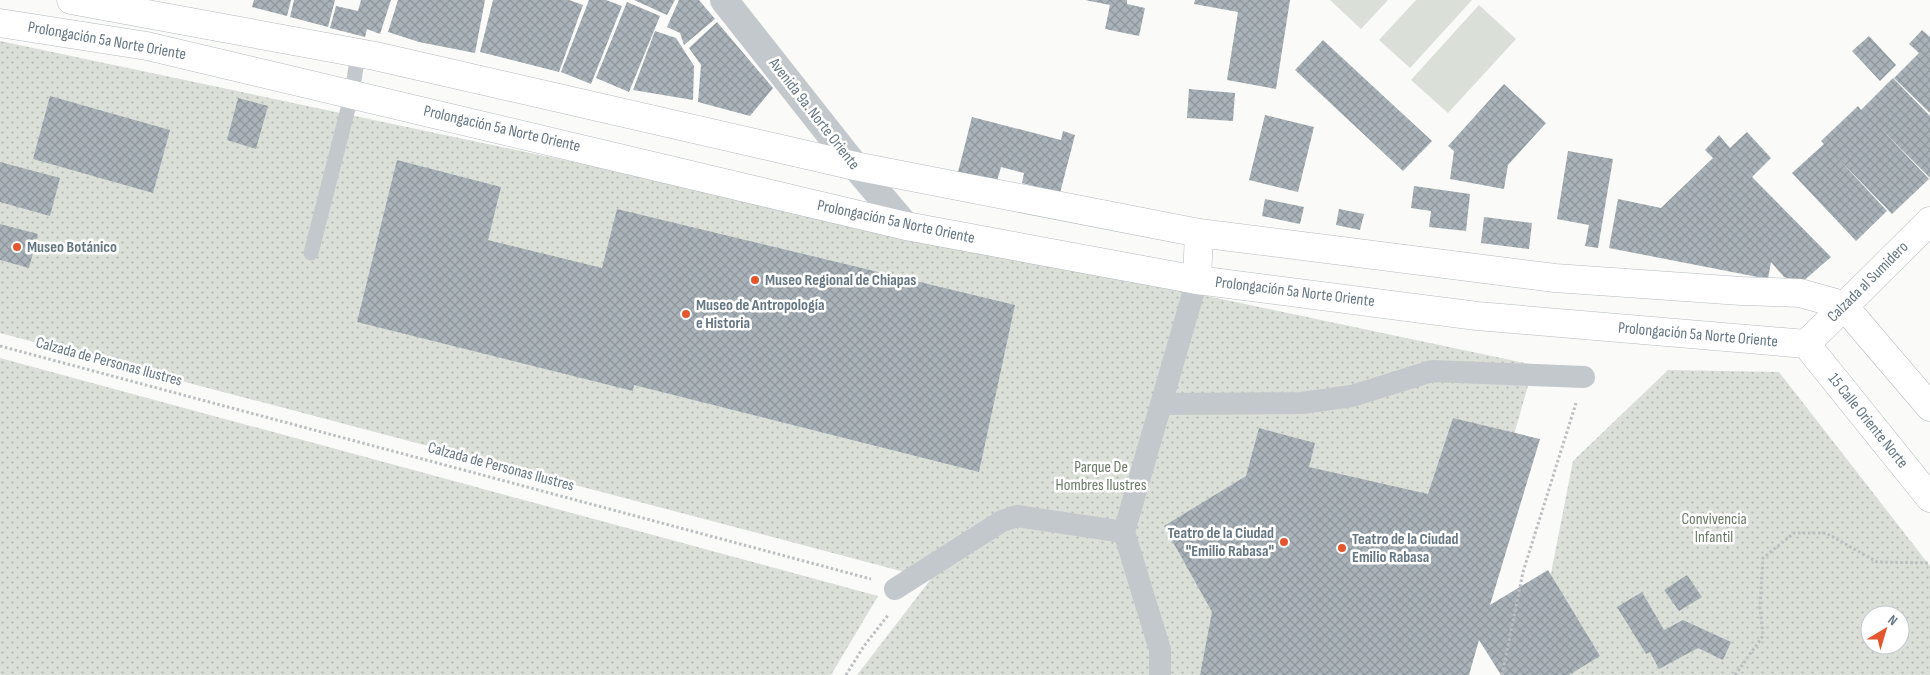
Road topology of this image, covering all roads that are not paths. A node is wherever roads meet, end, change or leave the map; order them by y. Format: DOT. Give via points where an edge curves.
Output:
graph roads {
  1 [pos="71,0"];
  2 [pos="724,0"];
  3 [pos="0,23"];
  4 [pos="358,54"];
  5 [pos="352,93"];
  6 [pos="855,166"];
  7 [pos="1930,221"];
  8 [pos="906,226"];
  9 [pos="1199,234"];
  10 [pos="311,253"];
  11 [pos="1197,280"];
  12 [pos="1843,306"];
  13 [pos="1806,344"];
  14 [pos="1584,377"];
  15 [pos="1161,404"];
  16 [pos="1930,407"];
  17 [pos="1930,498"];
  18 [pos="1124,532"];
  19 [pos="895,589"];
  20 [pos="1160,675"];
  1 -- 4 [label="main road, Prolongación 5a Norte Oriente"];
  2 -- 6 [label="street, Avenida 9a. Norte Oriente"];
  3 -- 5 [label="main road, Prolongación 5a Norte Oriente" via="148,46"];
  4 -- 5 [label="lane"];
  4 -- 6 [label="main road, Prolongación 5a Norte Oriente"];
  5 -- 8 [label="main road, Prolongación 5a Norte Oriente"];
  5 -- 10 [label="lane"];
  6 -- 8 [label="street, Avenida 9a. Norte Oriente"];
  6 -- 9 [label="main road, Prolongación 5a Norte Oriente"];
  7 -- 12 [label="main road, Calzada al Sumidero"];
  8 -- 11 [label="main road, Prolongación 5a Norte Oriente"];
  9 -- 11 [label="main road"];
  9 -- 12 [label="main road, Prolongación 5a Norte Oriente" via="1555,278 1800,293"];
  11 -- 13 [label="main road, Prolongación 5a Norte Oriente" via="1477,316"];
  11 -- 15 [label="street"];
  12 -- 13 [label="main road, Calzada al Sumidero"];
  12 -- 16 [label="main road"];
  13 -- 17 [label="main road, 15 Calle Oriente Norte"];
  14 -- 15 [label="street" via="1432,371 1352,396 1302,403"];
  15 -- 18 [label="street"];
  18 -- 19 [label="street" via="1017,516 1002,521"];
  18 -- 20 [label="street" via="1160,650"];
}
